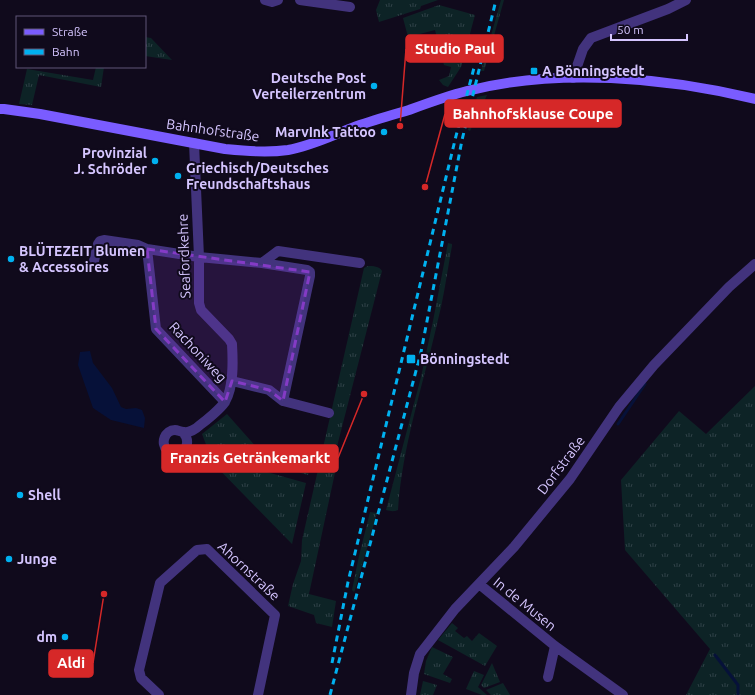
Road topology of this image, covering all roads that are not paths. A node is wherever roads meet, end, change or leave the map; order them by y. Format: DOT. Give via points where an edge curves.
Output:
graph roads {
  1 [pos="265,0"];
  2 [pos="278,0"];
  3 [pos="300,0"];
  4 [pos="686,0"];
  5 [pos="350,7"];
  6 [pos="573,78"];
  7 [pos="755,99"];
  8 [pos="0,109"];
  9 [pos="194,143"];
  10 [pos="147,249"];
  11 [pos="199,257"];
  12 [pos="94,261"];
  13 [pos="262,263"];
  14 [pos="360,263"];
  15 [pos="755,264"];
  16 [pos="232,380"];
  17 [pos="283,401"];
  18 [pos="225,402"];
  19 [pos="329,413"];
  20 [pos="183,432"];
  21 [pos="479,584"];
  22 [pos="555,646"];
  23 [pos="548,677"];
  24 [pos="159,695"];
  25 [pos="258,695"];
  26 [pos="411,695"];
  27 [pos="623,695"];
  1 -- 2 [label="street"];
  3 -- 5 [label="street"];
  4 -- 6 [label="street" via="591,38 583,49"];
  6 -- 7 [label="main road, Bahnhofstraße" via="671,83"];
  6 -- 9 [label="main road, Bahnhofstraße" via="531,80 448,96 289,150 248,152"];
  8 -- 9 [label="main road, Bahnhofstraße"];
  9 -- 11 [label="street, Seafordkehre"];
  10 -- 11 [label="street"];
  10 -- 12 [label="street" via="138,245 100,240"];
  10 -- 18 [label="street, Rachoniweg" via="156,329"];
  11 -- 13 [label="street"];
  11 -- 16 [label="street, Seafordkehre" via="201,310 232,344"];
  13 -- 14 [label="street" via="278,251"];
  13 -- 17 [label="street" via="312,272"];
  15 -- 21 [label="street, Dorfstraße" via="654,365 619,407 570,479 514,547"];
  16 -- 17 [label="street" via="269,390"];
  16 -- 18 [label="street, Seafordkehre"];
  17 -- 19 [label="street"];
  18 -- 20 [label="street, Seafordkehre" via="194,430"];
  21 -- 22 [label="street, In de Musen"];
  21 -- 26 [label="street, Dorfstraße" via="455,609 420,654"];
  22 -- 23 [label="street, In de Musen"];
  22 -- 27 [label="street, In de Musen"];
  24 -- 25 [label="street, Ahornstraße" via="141,678 139,670 160,583 197,550 207,549 275,615"];
}
